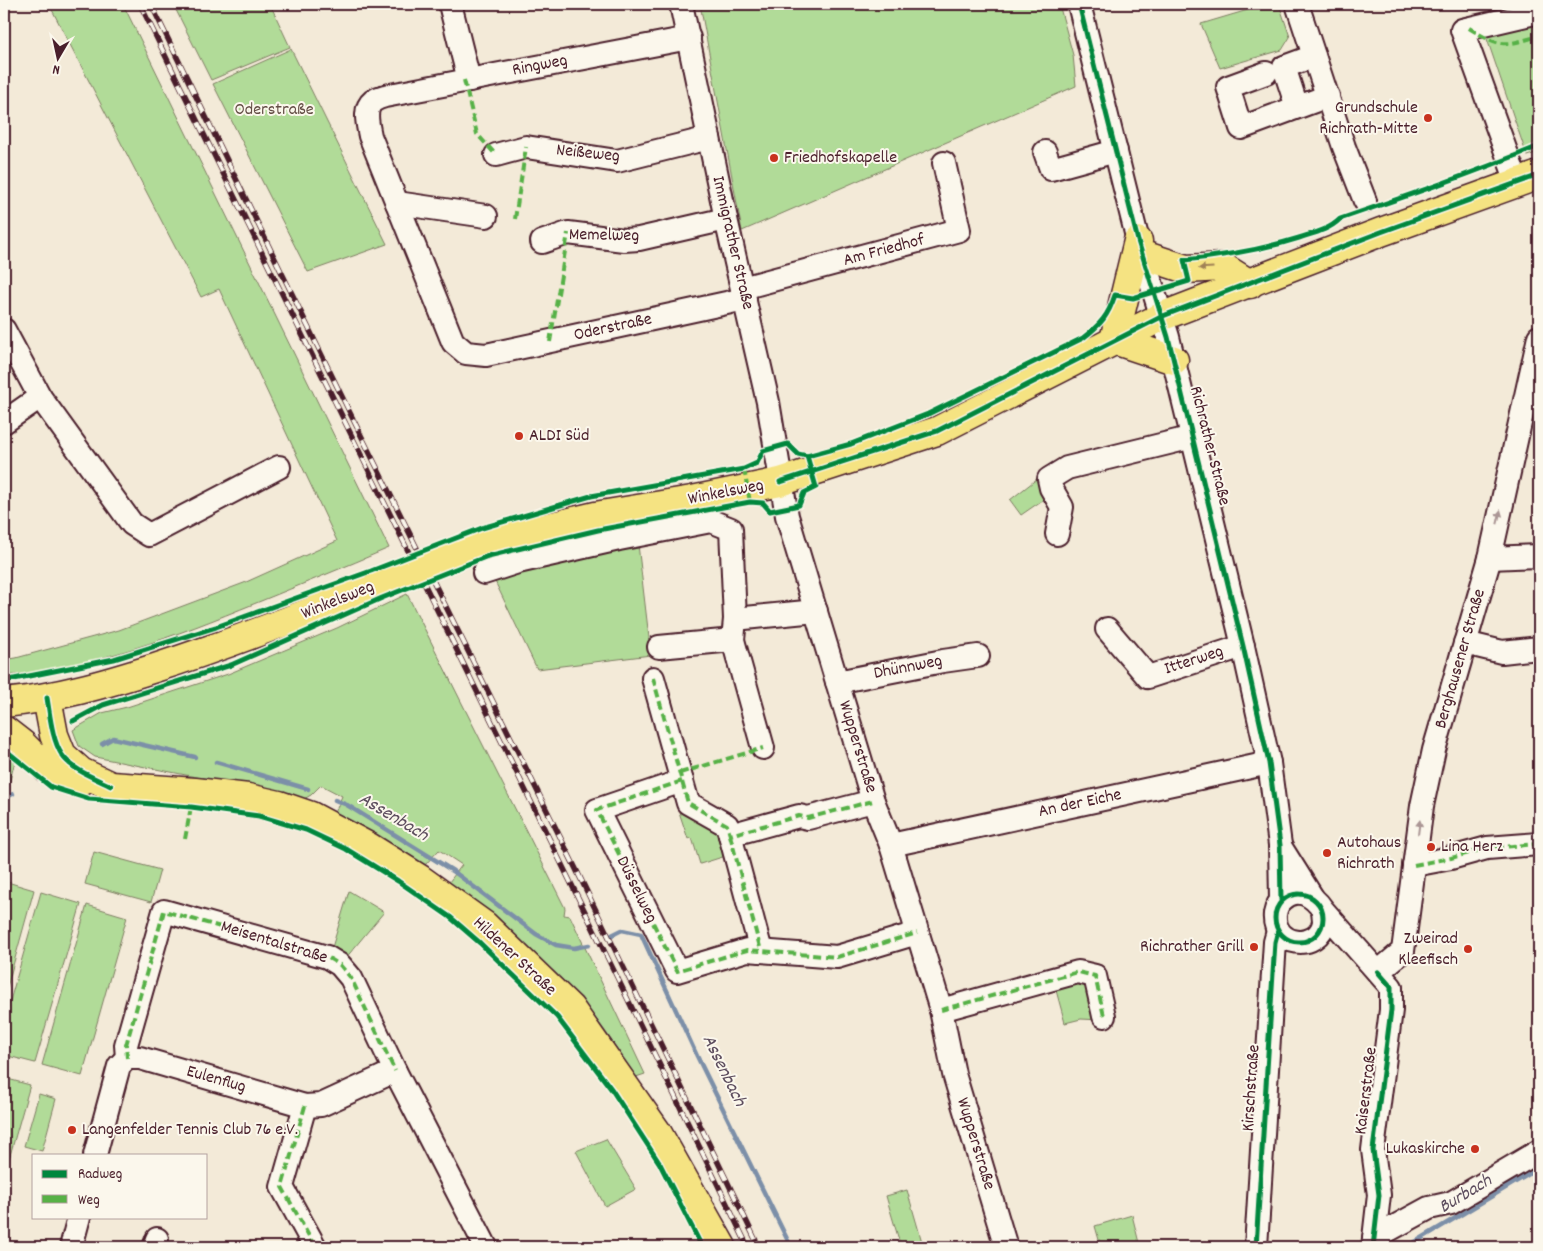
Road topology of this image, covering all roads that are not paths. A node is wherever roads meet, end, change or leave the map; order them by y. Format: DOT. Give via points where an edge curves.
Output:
graph roads {
  1 [pos="450,4"];
  2 [pos="681,4"];
  3 [pos="1079,4"];
  4 [pos="1297,4"];
  5 [pos="1539,12"];
  6 [pos="689,38"];
  7 [pos="1314,56"];
  8 [pos="1266,73"];
  9 [pos="469,80"];
  10 [pos="1328,96"];
  11 [pos="1297,107"];
  12 [pos="709,138"];
  13 [pos="1116,151"];
  14 [pos="1045,152"];
  15 [pos="496,156"];
  16 [pos="944,163"];
  17 [pos="1533,177"];
  18 [pos="1365,201"];
  19 [pos="397,203"];
  20 [pos="486,216"];
  21 [pos="726,218"];
  22 [pos="542,242"];
  23 [pos="1140,248"];
  24 [pos="1250,284"];
  25 [pos="744,294"];
  26 [pos="1163,316"];
  27 [pos="4,330"];
  28 [pos="1539,338"];
  29 [pos="1114,340"];
  30 [pos="1174,360"];
  31 [pos="40,397"];
  32 [pos="4,422"];
  33 [pos="1193,437"];
  34 [pos="279,467"];
  35 [pos="780,482"];
  36 [pos="1057,534"];
  37 [pos="1539,556"];
  38 [pos="1490,558"];
  39 [pos="484,573"];
  40 [pos="816,611"];
  41 [pos="1107,629"];
  42 [pos="734,630"];
  43 [pos="1465,644"];
  44 [pos="1243,646"];
  45 [pos="658,648"];
  46 [pos="1539,648"];
  47 [pos="978,656"];
  48 [pos="653,678"];
  49 [pos="837,682"];
  50 [pos="47,698"];
  51 [pos="12,702"];
  52 [pos="13,737"];
  53 [pos="763,748"];
  54 [pos="1269,762"];
  55 [pos="682,781"];
  56 [pos="112,786"];
  57 [pos="874,801"];
  58 [pos="730,835"];
  59 [pos="1539,844"];
  60 [pos="1280,845"];
  61 [pos="891,846"];
  62 [pos="1414,864"];
  63 [pos="1281,900"];
  64 [pos="1318,904"];
  65 [pos="1278,931"];
  66 [pos="917,933"];
  67 [pos="1314,936"];
  68 [pos="1359,950"];
  69 [pos="761,951"];
  70 [pos="1378,972"];
  71 [pos="941,1010"];
  72 [pos="1104,1016"];
  73 [pos="127,1058"];
  74 [pos="394,1071"];
  75 [pos="305,1106"];
  76 [pos="1539,1151"];
  77 [pos="95,1154"];
  78 [pos="79,1218"];
  79 [pos="1374,1242"];
  80 [pos="71,1247"];
  81 [pos="315,1247"];
  82 [pos="486,1247"];
  83 [pos="722,1247"];
  84 [pos="1006,1247"];
  85 [pos="1256,1247"];
  1 -- 9 [label="street"];
  2 -- 6 [label="street, Immigrather Straße"];
  3 -- 13 [label="street, Richrather Straße"];
  4 -- 7 [label="street"];
  5 -- 17 [label="street" via="1462,30"];
  6 -- 9 [label="street, Ringweg"];
  6 -- 12 [label="street, Immigrather Straße"];
  7 -- 10 [label="street"];
  7 -- 11 [label="street" via="1284,67"];
  8 -- 11 [label="street" via="1228,87 1240,128"];
  9 -- 19 [label="street, Oderstraße" via="373,101 366,118 370,136"];
  10 -- 11 [label="street"];
  10 -- 18 [label="street"];
  12 -- 15 [label="street, Neißeweg" via="617,161 526,147"];
  12 -- 21 [label="street, Immigrather Straße"];
  13 -- 14 [label="street" via="1051,169"];
  13 -- 23 [label="street, Richrather Straße"];
  16 -- 25 [label="street, Am Friedhof" via="959,230"];
  17 -- 24 [label="main road, Winkelsweg"];
  19 -- 20 [label="street"];
  19 -- 25 [label="street, Oderstraße" via="454,342 466,353 486,355"];
  21 -- 22 [label="street, Memelweg" via="639,239 568,233"];
  21 -- 25 [label="street, Immigrather Straße"];
  24 -- 23 [label="main road, one-way" via="1223,266 1186,269"];
  23 -- 26 [label="street, Richrather Straße"];
  23 -- 29 [label="main road"];
  24 -- 26 [label="main road, Winkelsweg"];
  25 -- 35 [label="street, Immigrather Straße" via="768,402"];
  26 -- 29 [label="main road, Winkelsweg"];
  26 -- 30 [label="street, Richrather Straße"];
  27 -- 31 [label="street"];
  38 -- 28 [label="street, Berghausener Straße, one-way"];
  29 -- 30 [label="main road"];
  29 -- 35 [label="main road, Winkelsweg" via="936,431"];
  30 -- 33 [label="street, Richrather Straße"];
  31 -- 32 [label="street"];
  31 -- 34 [label="street" via="132,524 149,535"];
  33 -- 36 [label="street, Richrather Straße" via="1067,468 1049,479 1062,507"];
  33 -- 44 [label="street, Richrather Straße"];
  35 -- 40 [label="street, Wupperstraße"];
  35 -- 50 [label="main road, Winkelsweg, bridge" via="595,516 485,542 218,648 106,684"];
  37 -- 38 [label="street"];
  38 -- 43 [label="street, Berghausener Straße"];
  39 -- 42 [label="street" via="536,558 711,521 731,529"];
  40 -- 42 [label="street"];
  40 -- 49 [label="street, Wupperstraße"];
  41 -- 44 [label="street, Itterweg" via="1148,676"];
  42 -- 45 [label="street"];
  42 -- 53 [label="street"];
  43 -- 46 [label="street" via="1502,652"];
  62 -- 43 [label="street, Berghausener Straße, one-way" via="1434,750"];
  44 -- 54 [label="street, Richrather Straße"];
  47 -- 49 [label="street, Dhünnweg"];
  48 -- 55 [label="street"];
  49 -- 57 [label="street, Wupperstraße"];
  50 -- 51 [label="main road, Winkelsweg"];
  50 -- 56 [label="main road, Hildener Straße" via="54,735 62,755 80,772"];
  51 -- 52 [label="main road"];
  52 -- 56 [label="main road" via="46,768 75,780"];
  54 -- 60 [label="street, Richrather Straße"];
  54 -- 61 [label="street, An der Eiche"];
  55 -- 58 [label="street" via="688,803 727,825"];
  55 -- 69 [label="street, Düsselweg" via="597,810 677,971 747,950"];
  56 -- 83 [label="main road, Hildener Straße" via="248,798 311,816 420,879 484,925 570,1008 658,1132"];
  57 -- 58 [label="street" via="808,818 799,816"];
  57 -- 61 [label="street, Wupperstraße"];
  58 -- 69 [label="street"];
  59 -- 62 [label="street" via="1487,848"];
  60 -- 63 [label="street, Richrather Straße"];
  60 -- 64 [label="street, Richrather Straße"];
  61 -- 66 [label="street, Wupperstraße"];
  62 -- 70 [label="street, Berghausener Straße" via="1402,951"];
  63 -- 64 [label="street" via="1292,894 1304,893"];
  63 -- 65 [label="street" via="1274,921"];
  64 -- 67 [label="street" via="1324,922"];
  64 -- 68 [label="street, Richrather Straße"];
  65 -- 67 [label="street" via="1287,939 1298,942"];
  65 -- 85 [label="street, Kirschstraße"];
  66 -- 69 [label="street, Düsselweg" via="837,957"];
  66 -- 71 [label="street, Wupperstraße"];
  67 -- 68 [label="street, Richrather Straße" via="1336,940"];
  68 -- 70 [label="street, Richrather Straße"];
  70 -- 79 [label="street, Kaiserstraße" via="1391,987 1391,1010 1373,1150 1379,1195"];
  71 -- 72 [label="street" via="1078,972 1095,976"];
  71 -- 84 [label="street, Wupperstraße" via="954,1074"];
  73 -- 74 [label="street, Meisentalstraße" via="126,1045 164,911 327,957 340,965 351,978"];
  73 -- 75 [label="street, Eulenflug" via="140,1058"];
  73 -- 77 [label="street" via="119,1066"];
  74 -- 75 [label="street, Eulenflug" via="321,1105"];
  74 -- 82 [label="street, Meisentalstraße"];
  75 -- 81 [label="street" via="282,1186"];
  76 -- 79 [label="street" via="1451,1203 1429,1208"];
  78 -- 80 [label="street"];
}
